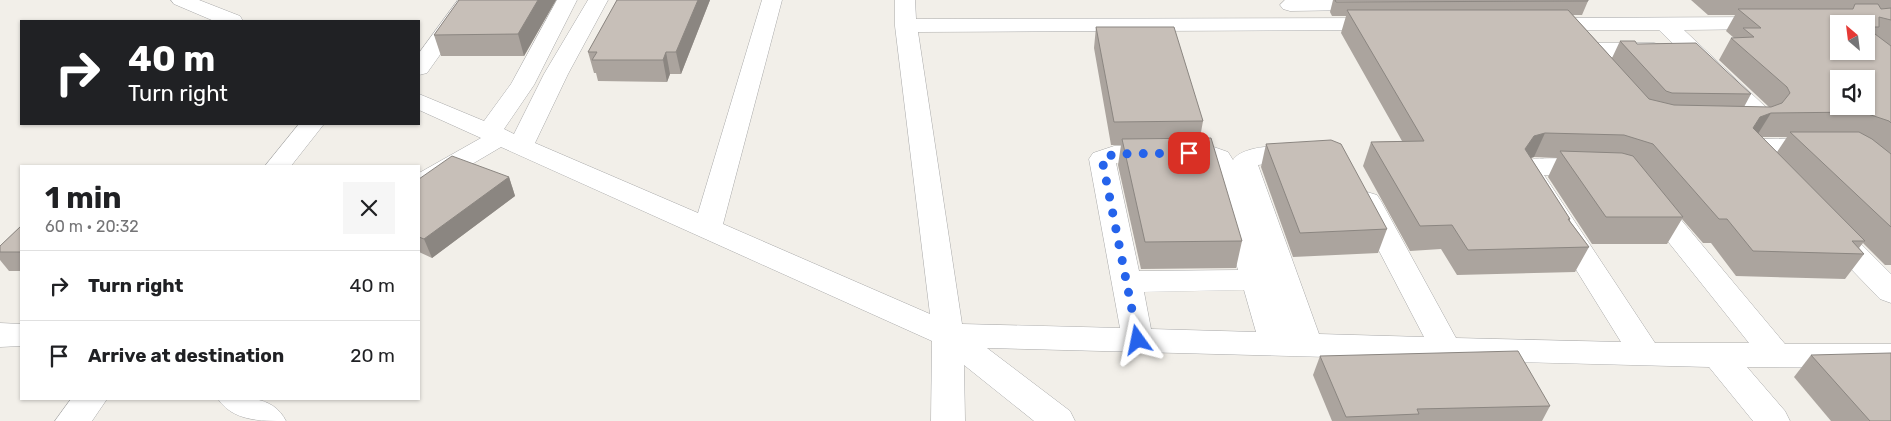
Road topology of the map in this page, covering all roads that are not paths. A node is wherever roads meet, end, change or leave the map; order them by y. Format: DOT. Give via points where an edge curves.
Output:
graph roads {
  1 [pos="181,0"];
  2 [pos="469,0"];
  3 [pos="567,0"];
  4 [pos="598,0"];
  5 [pos="772,0"];
  6 [pos="1289,2"];
  7 [pos="1355,2"];
  8 [pos="1587,6"];
  9 [pos="906,13"];
  10 [pos="230,20"];
  11 [pos="1664,23"];
  12 [pos="1794,23"];
  13 [pos="1368,24"];
  14 [pos="1397,24"];
  15 [pos="1526,24"];
  16 [pos="1566,24"];
  17 [pos="1605,24"];
  18 [pos="1300,25"];
  19 [pos="1588,50"];
  20 [pos="1692,50"];
  21 [pos="420,67"];
  22 [pos="1607,72"];
  23 [pos="420,101"];
  24 [pos="1718,121"];
  25 [pos="311,125"];
  26 [pos="503,138"];
  27 [pos="1837,146"];
  28 [pos="1329,153"];
  29 [pos="279,165"];
  30 [pos="1354,176"];
  31 [pos="1780,179"];
  32 [pos="420,183"];
  33 [pos="1820,220"];
  34 [pos="707,230"];
  35 [pos="1255,280"];
  36 [pos="1126,282"];
  37 [pos="1891,292"];
  38 [pos="0,335"];
  39 [pos="20,335"];
  40 [pos="948,335"];
  41 [pos="1138,340"];
  42 [pos="1276,345"];
  43 [pos="1308,346"];
  44 [pos="1446,349"];
  45 [pos="1646,354"];
  46 [pos="1718,356"];
  47 [pos="1891,356"];
  48 [pos="1778,357"];
  49 [pos="89,400"];
  50 [pos="237,400"];
  51 [pos="72,421"];
  52 [pos="269,421"];
  53 [pos="948,421"];
  54 [pos="1058,421"];
  55 [pos="1773,421"];
  1 -- 10 [label="street"];
  2 -- 21 [label="street"];
  3 -- 26 [label="street" via="522,85"];
  4 -- 26 [label="street" via="556,74"];
  5 -- 34 [label="street"];
  6 -- 7 [label="street"];
  6 -- 18 [label="street"];
  7 -- 13 [label="street"];
  8 -- 17 [label="street"];
  9 -- 18 [label="street"];
  9 -- 40 [label="street"];
  11 -- 12 [label="street"];
  11 -- 17 [label="street"];
  11 -- 20 [label="street"];
  13 -- 14 [label="street"];
  13 -- 18 [label="street"];
  15 -- 16 [label="street"];
  16 -- 17 [label="street"];
  16 -- 19 [label="street"];
  19 -- 20 [label="street"];
  19 -- 22 [label="street"];
  20 -- 24 [label="street" via="1762,117 1756,122"];
  23 -- 26 [label="street"];
  25 -- 29 [label="street"];
  26 -- 32 [label="street"];
  26 -- 34 [label="street"];
  27 -- 31 [label="street" via="1756,147 1753,152"];
  28 -- 43 [label="street" via="1254,156 1244,162"];
  30 -- 44 [label="street"];
  33 -- 37 [label="street"];
  34 -- 40 [label="street"];
  35 -- 36 [label="street"];
  35 -- 36 [label="street" via="1219,158 1208,153 1114,154 1102,159"];
  35 -- 42 [label="street"];
  36 -- 41 [label="street"];
  38 -- 39 [label="street"];
  40 -- 41 [label="street"];
  40 -- 53 [label="street"];
  40 -- 54 [label="street"];
  41 -- 42 [label="street"];
  42 -- 43 [label="street"];
  43 -- 44 [label="street"];
  44 -- 45 [label="street"];
  45 -- 46 [label="street"];
  45 -- 48 [label="street" via="1529,173 1534,167 1624,176"];
  46 -- 48 [label="street"];
  46 -- 55 [label="street"];
  47 -- 48 [label="street"];
  49 -- 51 [label="street"];
  50 -- 52 [label="street"];
}
